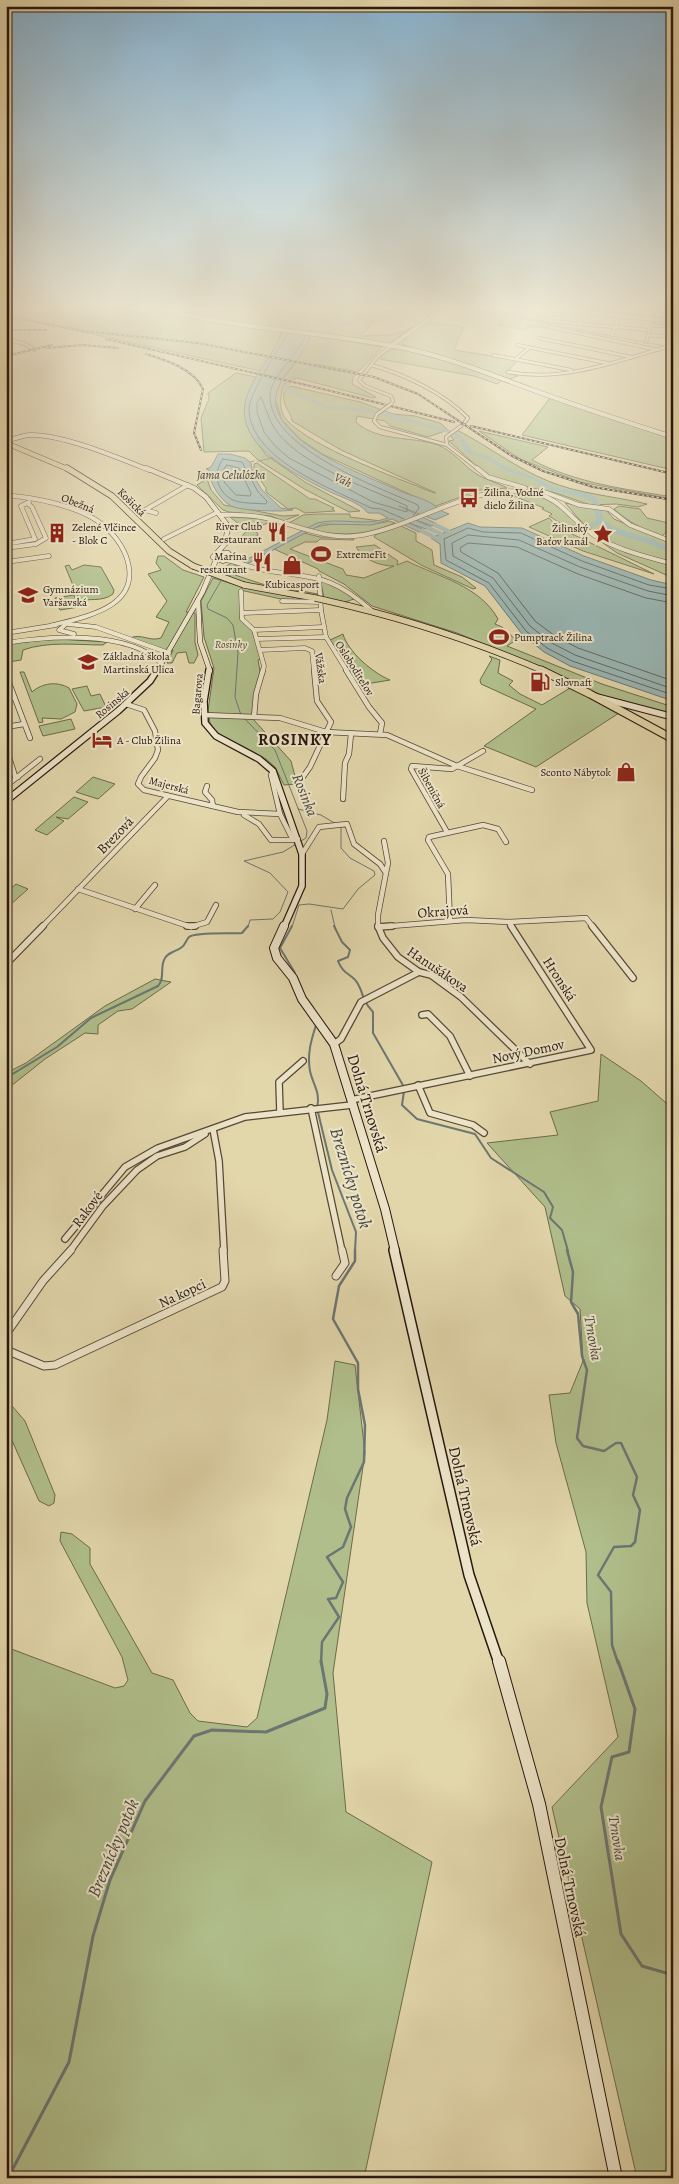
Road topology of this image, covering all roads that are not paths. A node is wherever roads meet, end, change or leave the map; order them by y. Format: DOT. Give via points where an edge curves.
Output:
graph roads {
  1 [pos="380,412"];
  2 [pos="462,412"];
  3 [pos="596,412"];
  4 [pos="465,422"];
  5 [pos="461,426"];
  6 [pos="673,437"];
  7 [pos="6,442"];
  8 [pos="447,446"];
  9 [pos="6,448"];
  10 [pos="70,470"];
  11 [pos="188,485"];
  12 [pos="6,495"];
  13 [pos="33,499"];
  14 [pos="27,503"];
  15 [pos="156,513"];
  16 [pos="220,514"];
  17 [pos="40,524"];
  18 [pos="30,525"];
  19 [pos="164,539"];
  20 [pos="673,542"];
  21 [pos="6,544"];
  22 [pos="225,544"];
  23 [pos="6,548"];
  24 [pos="218,553"];
  25 [pos="226,553"];
  26 [pos="49,556"];
  27 [pos="174,556"];
  28 [pos="227,559"];
  29 [pos="216,560"];
  30 [pos="6,562"];
  31 [pos="673,564"];
  32 [pos="192,566"];
  33 [pos="214,568"];
  34 [pos="318,576"];
  35 [pos="240,591"];
  36 [pos="359,598"];
  37 [pos="198,600"];
  38 [pos="320,600"];
  39 [pos="282,601"];
  40 [pos="351,605"];
  41 [pos="321,610"];
  42 [pos="372,610"];
  43 [pos="243,613"];
  44 [pos="90,615"];
  45 [pos="67,624"];
  46 [pos="53,625"];
  47 [pos="94,625"];
  48 [pos="44,627"];
  49 [pos="323,627"];
  50 [pos="111,630"];
  51 [pos="254,630"];
  52 [pos="6,633"];
  53 [pos="120,635"];
  54 [pos="45,637"];
  55 [pos="81,637"];
  56 [pos="326,637"];
  57 [pos="94,638"];
  58 [pos="257,639"];
  59 [pos="112,641"];
  60 [pos="6,643"];
  61 [pos="260,650"];
  62 [pos="168,654"];
  63 [pos="153,656"];
  64 [pos="161,667"];
  65 [pos="6,675"];
  66 [pos="597,697"];
  67 [pos="14,698"];
  68 [pos="6,699"];
  69 [pos="126,704"];
  70 [pos="647,710"];
  71 [pos="204,715"];
  72 [pos="254,717"];
  73 [pos="673,717"];
  74 [pos="635,718"];
  75 [pos="24,724"];
  76 [pos="6,727"];
  77 [pos="326,732"];
  78 [pos="351,734"];
  79 [pos="380,734"];
  80 [pos="30,738"];
  81 [pos="673,740"];
  82 [pos="7,751"];
  83 [pos="483,751"];
  84 [pos="40,759"];
  85 [pos="458,766"];
  86 [pos="273,771"];
  87 [pos="18,777"];
  88 [pos="296,780"];
  89 [pos="6,786"];
  90 [pos="207,786"];
  91 [pos="532,790"];
  92 [pos="168,796"];
  93 [pos="7,799"];
  94 [pos="343,799"];
  95 [pos="212,806"];
  96 [pos="238,812"];
  97 [pos="280,814"];
  98 [pos="447,832"];
  99 [pos="384,841"];
  100 [pos="297,842"];
  101 [pos="506,842"];
  102 [pos="302,854"];
  103 [pos="386,873"];
  104 [pos="155,885"];
  105 [pos="78,889"];
  106 [pos="216,905"];
  107 [pos="135,909"];
  108 [pos="450,921"];
  109 [pos="509,922"];
  110 [pos="378,927"];
  111 [pos="6,964"];
  112 [pos="419,972"];
  113 [pos="633,978"];
  114 [pos="422,1015"];
  115 [pos="334,1044"];
  116 [pos="590,1050"];
  117 [pos="303,1061"];
  118 [pos="530,1064"];
  119 [pos="470,1076"];
  120 [pos="418,1085"];
  121 [pos="352,1102"];
  122 [pos="315,1108"];
  123 [pos="280,1112"];
  124 [pos="213,1129"];
  125 [pos="484,1133"];
  126 [pos="105,1190"];
  127 [pos="102,1206"];
  128 [pos="66,1239"];
  129 [pos="336,1276"];
  130 [pos="6,1334"];
  131 [pos="6,1350"];
  132 [pos="616,2178"];
  1 -- 8 [label="street, bridge" via="374,421 380,427"];
  2 -- 4 [label="street" via="468,418"];
  3 -- 6 [label="street"];
  5 -- 8 [label="street" via="445,438"];
  7 -- 10 [label="main road, Košická"];
  7 -- 11 [label="street" via="28,435 42,435 105,452"];
  8 -- 20 [label="street" via="491,479 540,490 573,503 612,510 637,528"];
  9 -- 10 [label="main road, Košická"];
  10 -- 27 [label="main road, Košická" via="114,497 153,539"];
  11 -- 15 [label="street" via="145,510"];
  11 -- 16 [label="street" via="200,491"];
  12 -- 13 [label="street, Obežná"];
  13 -- 14 [label="street"];
  13 -- 44 [label="street, Obežná" via="65,506 92,518 112,534 126,555 132,573 129,587 114,603"];
  14 -- 17 [label="street" via="32,506"];
  14 -- 18 [label="street" via="21,506"];
  16 -- 19 [label="street"];
  16 -- 22 [label="street" via="228,528"];
  16 -- 31 [label="street" via="263,517 315,534 337,537 366,534 399,524 486,491 512,490 534,493 562,504 587,530 606,542"];
  17 -- 18 [label="street"];
  17 -- 23 [label="street" via="46,537 44,540"];
  18 -- 21 [label="street" via="35,539"];
  22 -- 24 [label="street"];
  22 -- 25 [label="street"];
  24 -- 25 [label="street"];
  24 -- 29 [label="street, Rosinská" via="213,556"];
  25 -- 28 [label="street"];
  26 -- 30 [label="street"];
  27 -- 32 [label="main road"];
  28 -- 29 [label="street"];
  28 -- 33 [label="street, Rosinská"];
  28 -- 34 [label="street" via="264,570"];
  29 -- 33 [label="street, Rosinská"];
  32 -- 38 [label="main road, bridge" via="244,585"];
  33 -- 37 [label="street, Rosinská"];
  34 -- 36 [label="street" via="334,581"];
  34 -- 38 [label="street, Osloboditeľov"];
  35 -- 43 [label="street"];
  36 -- 40 [label="street"];
  36 -- 42 [label="street"];
  37 -- 62 [label="street, Rosinská"];
  37 -- 71 [label="street, Bagarova" via="200,642 210,672"];
  38 -- 39 [label="street"];
  38 -- 40 [label="main road"];
  38 -- 41 [label="street, Osloboditeľov"];
  40 -- 42 [label="main road"];
  41 -- 43 [label="street"];
  41 -- 49 [label="street, Osloboditeľov"];
  42 -- 66 [label="main road" via="464,639"];
  43 -- 51 [label="street" via="243,620"];
  44 -- 46 [label="street, Obežná"];
  44 -- 47 [label="street" via="86,620"];
  45 -- 46 [label="street"];
  45 -- 47 [label="street"];
  45 -- 55 [label="street" via="59,630"];
  46 -- 48 [label="street"];
  47 -- 50 [label="street"];
  48 -- 52 [label="street"];
  48 -- 54 [label="street" via="53,630"];
  49 -- 51 [label="street"];
  49 -- 56 [label="street, Osloboditeľov"];
  50 -- 53 [label="street"];
  50 -- 57 [label="street" via="107,635"];
  51 -- 58 [label="street"];
  53 -- 59 [label="street"];
  53 -- 62 [label="street" via="140,646"];
  54 -- 55 [label="street"];
  54 -- 60 [label="street"];
  55 -- 57 [label="street"];
  56 -- 58 [label="street"];
  56 -- 79 [label="street, Osloboditeľov" via="369,707 380,719"];
  57 -- 59 [label="street"];
  58 -- 61 [label="street"];
  59 -- 63 [label="street"];
  61 -- 72 [label="street" via="264,666"];
  61 -- 77 [label="street, Vážska" via="305,648 312,651 317,701 332,722"];
  62 -- 63 [label="street"];
  62 -- 64 [label="street, Rosinská"];
  63 -- 64 [label="street"];
  64 -- 69 [label="street, Rosinská"];
  65 -- 67 [label="street"];
  66 -- 70 [label="street"];
  66 -- 74 [label="main road"];
  67 -- 68 [label="street"];
  67 -- 75 [label="street"];
  69 -- 92 [label="street, Majerská" via="144,710 157,743 157,755 142,773 138,784 144,790"];
  69 -- 93 [label="street, Rosinská"];
  70 -- 73 [label="street"];
  70 -- 74 [label="street" via="637,712"];
  71 -- 72 [label="street"];
  71 -- 86 [label="street, Bagarova" via="207,726 216,736 259,759"];
  72 -- 77 [label="street" via="295,721"];
  74 -- 81 [label="main road"];
  75 -- 76 [label="street"];
  75 -- 80 [label="street"];
  77 -- 78 [label="street"];
  77 -- 88 [label="street" via="310,767 300,781"];
  78 -- 79 [label="street"];
  78 -- 94 [label="street"];
  79 -- 85 [label="street"];
  82 -- 87 [label="street"];
  83 -- 85 [label="street"];
  84 -- 87 [label="street"];
  85 -- 91 [label="street"];
  85 -- 98 [label="street, Šibeničná" via="447,770 412,766 410,769"];
  86 -- 97 [label="street" via="271,776"];
  86 -- 100 [label="street, Bagarova"];
  87 -- 89 [label="street"];
  90 -- 95 [label="street" via="205,792 212,800"];
  92 -- 95 [label="street, Majerská"];
  92 -- 105 [label="street, Brezová"];
  95 -- 96 [label="street, Majerská"];
  96 -- 97 [label="street, Majerská"];
  96 -- 100 [label="street, Majerská" via="259,824 271,840"];
  97 -- 100 [label="street"];
  98 -- 101 [label="street" via="493,826"];
  98 -- 108 [label="street" via="434,834 428,840 448,874"];
  99 -- 103 [label="street" via="388,863"];
  100 -- 102 [label="street, Dolná Trnovská"];
  102 -- 103 [label="street" via="319,826 347,824 357,847 378,859"];
  102 -- 115 [label="street, Dolná Trnovská" via="302,886 274,948 302,999"];
  103 -- 110 [label="street"];
  104 -- 107 [label="street"];
  105 -- 107 [label="street"];
  105 -- 111 [label="street, Brezová"];
  106 -- 107 [label="street" via="207,922 190,926"];
  108 -- 109 [label="street, Okrajová"];
  108 -- 110 [label="street, Okrajová"];
  109 -- 113 [label="street, Okrajová" via="586,918"];
  109 -- 116 [label="street, Hronská"];
  110 -- 112 [label="street, Hanušákova" via="398,957"];
  112 -- 115 [label="street" via="363,1000 341,1039"];
  112 -- 118 [label="street, Hanušákova" via="431,976 461,997"];
  114 -- 119 [label="street" via="428,1014 443,1028"];
  115 -- 121 [label="street, Dolná Trnovská"];
  116 -- 118 [label="street, Nový Domov"];
  117 -- 123 [label="street" via="279,1082"];
  118 -- 119 [label="street, Nový Domov"];
  119 -- 120 [label="street, Nový Domov"];
  120 -- 121 [label="street, Nový Domov"];
  120 -- 125 [label="street" via="430,1113 473,1125"];
  121 -- 122 [label="street, Rakové"];
  121 -- 132 [label="street, Dolná Trnovská" via="384,1209 469,1575 508,1686 539,1804"];
  122 -- 123 [label="street, Rakové"];
  122 -- 129 [label="street" via="345,1263"];
  123 -- 124 [label="street, Rakové" via="245,1117"];
  124 -- 126 [label="street, Rakové" via="158,1148 125,1167"];
  124 -- 127 [label="street, Rakové" via="185,1147 156,1156 137,1170"];
  124 -- 131 [label="street, Na kopci" via="220,1161 222,1287 55,1365 44,1366"];
  126 -- 127 [label="street"];
  126 -- 128 [label="street, Rakové"];
  127 -- 130 [label="street, Rakové"];
}
